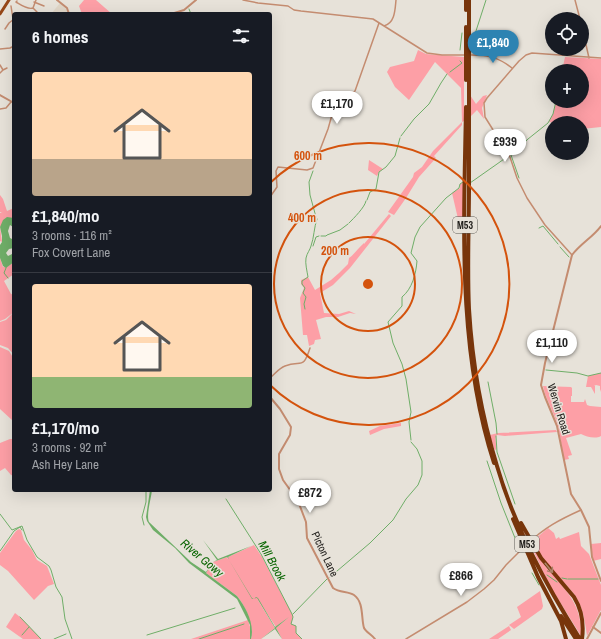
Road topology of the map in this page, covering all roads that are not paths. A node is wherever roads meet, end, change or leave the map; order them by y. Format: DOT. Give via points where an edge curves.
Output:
graph roads {
  1 [pos="9,0"];
  2 [pos="57,0"];
  3 [pos="63,0"];
  4 [pos="196,0"];
  5 [pos="243,0"];
  6 [pos="396,0"];
  7 [pos="467,0"];
  8 [pos="575,0"];
  9 [pos="17,1"];
  10 [pos="35,1"];
  11 [pos="61,2"];
  12 [pos="12,6"];
  13 [pos="44,6"];
  14 [pos="33,8"];
  15 [pos="12,12"];
  16 [pos="35,12"];
  17 [pos="68,12"];
  18 [pos="178,12"];
  19 [pos="578,12"];
  20 [pos="0,14"];
  21 [pos="12,20"];
  22 [pos="379,23"];
  23 [pos="384,26"];
  24 [pos="6,28"];
  25 [pos="12,47"];
  26 [pos="0,49"];
  27 [pos="589,58"];
  28 [pos="601,58"];
  29 [pos="0,65"];
  30 [pos="7,68"];
  31 [pos="512,68"];
  32 [pos="3,70"];
  33 [pos="0,73"];
  34 [pos="0,95"];
  35 [pos="12,102"];
  36 [pos="0,109"];
  37 [pos="272,193"];
  38 [pos="601,226"];
  39 [pos="572,255"];
  40 [pos="310,348"];
  41 [pos="272,376"];
  42 [pos="272,399"];
  43 [pos="508,498"];
  44 [pos="581,510"];
  45 [pos="601,581"];
  46 [pos="550,599"];
  47 [pos="601,612"];
  48 [pos="593,627"];
  49 [pos="601,633"];
  50 [pos="579,638"];
  51 [pos="375,639"];
  52 [pos="406,639"];
  53 [pos="566,639"];
  54 [pos="587,639"];
  1 -- 20 [label="main road"];
  2 -- 11 [label="street"];
  3 -- 11 [label="street"];
  4 -- 18 [label="street"];
  5 -- 22 [label="street"];
  6 -- 23 [label="street" via="394,16"];
  7 -- 43 [label="highway, M53" via="469,310 482,408 496,465"];
  7 -- 46 [label="highway, M53" via="465,277 469,350 481,417 502,489 526,550"];
  8 -- 19 [label="street"];
  9 -- 14 [label="street" via="23,6"];
  10 -- 13 [label="street"];
  10 -- 14 [label="street"];
  11 -- 17 [label="street"];
  12 -- 15 [label="street"];
  14 -- 16 [label="street"];
  21 -- 24 [label="street"];
  22 -- 23 [label="street"];
  22 -- 37 [label="street" via="355,91 352,94 339,95 336,99 313,168 307,170 278,167 277,187"];
  23 -- 31 [label="street" via="427,53 476,55 498,59"];
  25 -- 26 [label="street"];
  27 -- 28 [label="street"];
  27 -- 31 [label="street" via="532,53"];
  29 -- 32 [label="street"];
  30 -- 32 [label="street"];
  31 -- 39 [label="street" via="484,103 485,117 510,157 527,198 545,225"];
  32 -- 33 [label="street"];
  34 -- 35 [label="street"];
  35 -- 36 [label="street" via="6,108"];
  38 -- 39 [label="street"];
  39 -- 44 [label="street, Wervin Road" via="541,385 557,426 571,494"];
  40 -- 41 [label="street" via="303,362 283,366"];
  42 -- 51 [label="street, Picton Lane" via="291,427 290,435 280,450 278,464 281,475 298,501 306,522 307,538 333,588 356,597 365,630"];
  43 -- 50 [label="highway, M53" via="540,571"];
  43 -- 50 [label="highway, one-way" via="535,549 578,604 583,624"];
  44 -- 45 [label="street, Wervin Road" via="589,527 592,557"];
  44 -- 52 [label="street" via="555,522 536,535 494,580 475,596"];
  46 -- 50 [label="highway, M53"];
  46 -- 53 [label="highway" via="561,621"];
  47 -- 48 [label="street"];
  48 -- 49 [label="street"];
  48 -- 54 [label="street"];
}
